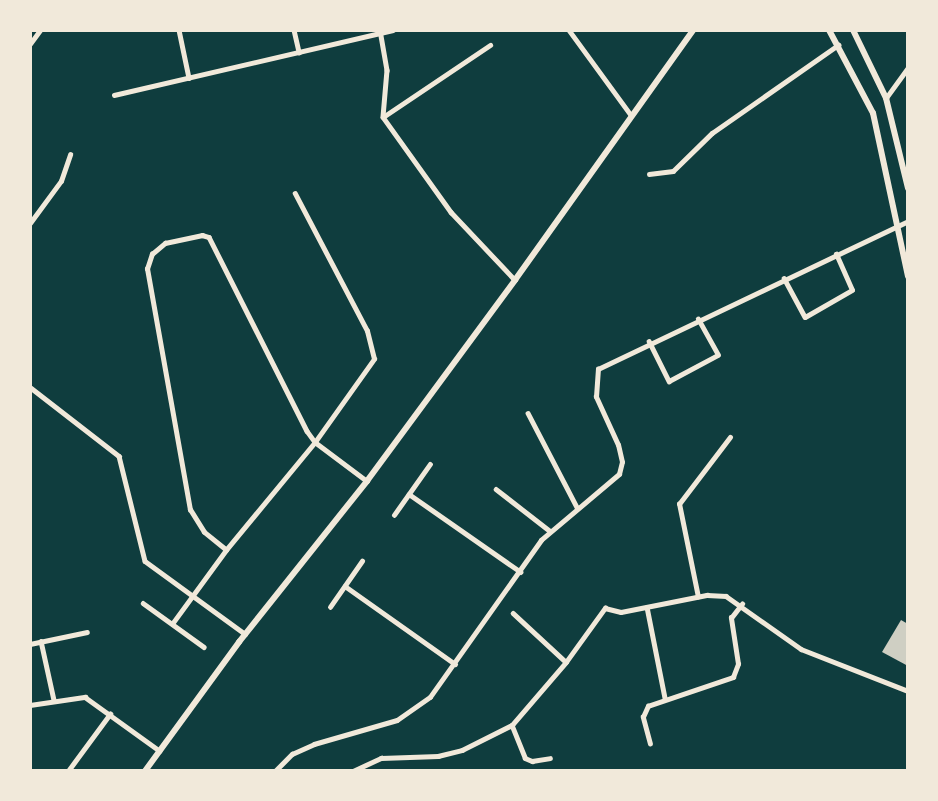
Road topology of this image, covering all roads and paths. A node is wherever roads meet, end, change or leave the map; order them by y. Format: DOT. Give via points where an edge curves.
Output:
graph roads {
  1 [pos="40,30"];
  2 [pos="179,30"];
  3 [pos="294,30"];
  4 [pos="393,30"];
  5 [pos="569,30"];
  6 [pos="693,30"];
  7 [pos="829,30"];
  8 [pos="853,30"];
  9 [pos="380,31"];
  10 [pos="30,44"];
  11 [pos="490,45"];
  12 [pos="838,45"];
  13 [pos="299,52"];
  14 [pos="908,68"];
  15 [pos="189,78"];
  16 [pos="114,95"];
  17 [pos="886,98"];
  18 [pos="631,115"];
  19 [pos="383,117"];
  20 [pos="70,155"];
  21 [pos="649,174"];
  22 [pos="908,188"];
  23 [pos="295,194"];
  24 [pos="908,221"];
  25 [pos="30,223"];
  26 [pos="897,226"];
  27 [pos="836,254"];
  28 [pos="908,276"];
  29 [pos="784,278"];
  30 [pos="516,280"];
  31 [pos="698,319"];
  32 [pos="649,341"];
  33 [pos="30,387"];
  34 [pos="528,413"];
  35 [pos="730,437"];
  36 [pos="315,442"];
  37 [pos="430,464"];
  38 [pos="366,481"];
  39 [pos="496,489"];
  40 [pos="409,494"];
  41 [pos="577,507"];
  42 [pos="394,514"];
  43 [pos="550,531"];
  44 [pos="226,550"];
  45 [pos="362,561"];
  46 [pos="521,572"];
  47 [pos="345,586"];
  48 [pos="193,597"];
  49 [pos="698,597"];
  50 [pos="143,603"];
  51 [pos="742,604"];
  52 [pos="330,607"];
  53 [pos="647,607"];
  54 [pos="513,613"];
  55 [pos="172,624"];
  56 [pos="87,632"];
  57 [pos="245,634"];
  58 [pos="41,641"];
  59 [pos="30,644"];
  60 [pos="204,647"];
  61 [pos="566,662"];
  62 [pos="455,664"];
  63 [pos="908,690"];
  64 [pos="665,698"];
  65 [pos="54,700"];
  66 [pos="30,705"];
  67 [pos="110,714"];
  68 [pos="512,725"];
  69 [pos="650,744"];
  70 [pos="160,751"];
  71 [pos="550,758"];
  72 [pos="68,771"];
  73 [pos="145,771"];
  74 [pos="275,771"];
  75 [pos="353,771"];
  1 -- 10 [label="street"];
  2 -- 15 [label="street"];
  3 -- 13 [label="street"];
  4 -- 9 [label="street"];
  5 -- 18 [label="street"];
  6 -- 18 [label="main road"];
  7 -- 12 [label="main road"];
  8 -- 17 [label="main road"];
  9 -- 13 [label="street"];
  9 -- 19 [label="street" via="387,70"];
  11 -- 19 [label="street"];
  12 -- 21 [label="street" via="712,133 673,171"];
  12 -- 26 [label="main road" via="873,113"];
  13 -- 15 [label="street"];
  14 -- 17 [label="street"];
  15 -- 16 [label="street"];
  17 -- 22 [label="main road"];
  18 -- 30 [label="main road"];
  19 -- 30 [label="street" via="457,220"];
  20 -- 25 [label="street" via="61,181"];
  23 -- 36 [label="street" via="352,299 374,358"];
  24 -- 26 [label="street"];
  26 -- 27 [label="street"];
  26 -- 28 [label="main road"];
  27 -- 29 [label="street"];
  27 -- 29 [label="street" via="852,290 805,317"];
  29 -- 31 [label="street"];
  30 -- 38 [label="main road"];
  31 -- 32 [label="street"];
  31 -- 32 [label="street" via="718,355 669,381"];
  32 -- 41 [label="street" via="598,369 596,398 622,462 619,474"];
  33 -- 48 [label="street" via="119,456 142,556 153,569"];
  34 -- 41 [label="street"];
  35 -- 49 [label="street" via="680,504"];
  36 -- 38 [label="street"];
  36 -- 44 [label="street"];
  36 -- 44 [label="street" via="213,243 202,235 165,243 152,254 147,269 190,510 204,532"];
  37 -- 40 [label="street"];
  38 -- 57 [label="main road"];
  39 -- 43 [label="street"];
  40 -- 42 [label="street"];
  40 -- 46 [label="street"];
  41 -- 43 [label="street"];
  43 -- 46 [label="street"];
  44 -- 48 [label="street"];
  45 -- 47 [label="street"];
  46 -- 62 [label="street"];
  47 -- 52 [label="street"];
  47 -- 62 [label="street"];
  48 -- 55 [label="street"];
  48 -- 57 [label="street"];
  49 -- 51 [label="street" via="726,596"];
  49 -- 53 [label="street"];
  50 -- 55 [label="street"];
  51 -- 63 [label="street" via="801,649"];
  51 -- 64 [label="street" via="731,618 738,664 733,676"];
  53 -- 61 [label="street" via="621,612 605,608"];
  53 -- 64 [label="street"];
  54 -- 61 [label="street"];
  55 -- 60 [label="street"];
  56 -- 58 [label="street"];
  57 -- 70 [label="main road"];
  58 -- 59 [label="street"];
  58 -- 65 [label="street"];
  61 -- 68 [label="street"];
  62 -- 74 [label="street" via="430,697 414,710 374,728 314,744 292,754"];
  64 -- 69 [label="street" via="652,702 645,710"];
  65 -- 66 [label="street"];
  65 -- 67 [label="street" via="85,697"];
  67 -- 70 [label="street"];
  67 -- 72 [label="street"];
  68 -- 71 [label="street" via="525,758 532,762"];
  68 -- 75 [label="street" via="462,750 438,756 381,758"];
  70 -- 73 [label="main road"];
}
